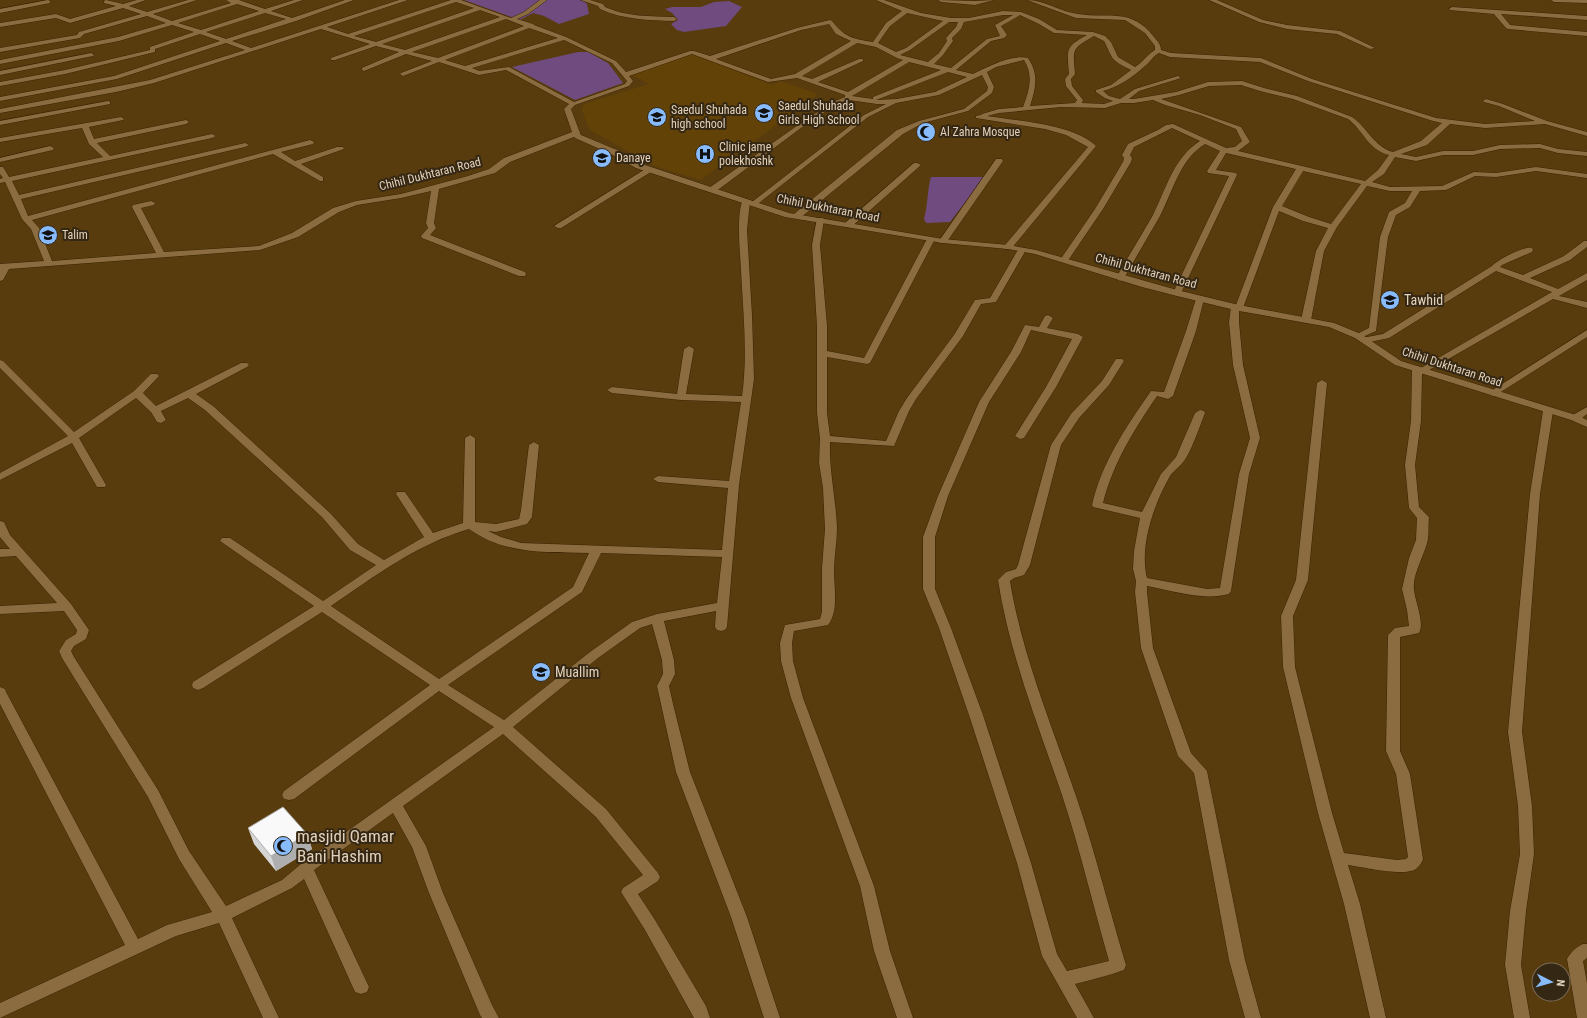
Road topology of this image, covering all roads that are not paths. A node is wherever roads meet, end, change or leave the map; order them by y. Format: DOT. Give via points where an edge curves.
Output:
graph roads {
  1 [pos="143,0"];
  2 [pos="194,0"];
  3 [pos="229,0"];
  4 [pos="247,0"];
  5 [pos="300,0"];
  6 [pos="351,0"];
  7 [pos="405,0"];
  8 [pos="457,0"];
  9 [pos="544,0"];
  10 [pos="584,0"];
  11 [pos="880,0"];
  12 [pos="941,0"];
  13 [pos="991,0"];
  14 [pos="1030,0"];
  15 [pos="1212,0"];
  16 [pos="1554,0"];
  17 [pos="1558,0"];
  18 [pos="1587,1"];
  19 [pos="48,2"];
  20 [pos="106,2"];
  21 [pos="238,3"];
  22 [pos="124,6"];
  23 [pos="481,8"];
  24 [pos="1452,9"];
  25 [pos="0,10"];
  26 [pos="266,11"];
  27 [pos="907,11"];
  28 [pos="1496,12"];
  29 [pos="1019,13"];
  30 [pos="146,14"];
  31 [pos="510,18"];
  32 [pos="1587,18"];
  33 [pos="293,19"];
  34 [pos="674,19"];
  35 [pos="949,19"];
  36 [pos="962,20"];
  37 [pos="173,22"];
  38 [pos="8,23"];
  39 [pos="0,25"];
  40 [pos="531,25"];
  41 [pos="320,27"];
  42 [pos="200,32"];
  43 [pos="1096,33"];
  44 [pos="1587,34"];
  45 [pos="347,36"];
  46 [pos="564,38"];
  47 [pos="227,41"];
  48 [pos="856,41"];
  49 [pos="375,44"];
  50 [pos="876,44"];
  51 [pos="1372,48"];
  52 [pos="0,50"];
  53 [pos="252,50"];
  54 [pos="1158,50"];
  55 [pos="405,52"];
  56 [pos="91,55"];
  57 [pos="895,55"];
  58 [pos="333,59"];
  59 [pos="708,59"];
  60 [pos="909,59"];
  61 [pos="439,60"];
  62 [pos="861,60"];
  63 [pos="0,62"];
  64 [pos="930,64"];
  65 [pos="466,68"];
  66 [pos="364,69"];
  67 [pos="951,69"];
  68 [pos="1136,70"];
  69 [pos="983,71"];
  70 [pos="0,73"];
  71 [pos="403,74"];
  72 [pos="625,75"];
  73 [pos="797,76"];
  74 [pos="973,76"];
  75 [pos="1178,78"];
  76 [pos="812,82"];
  77 [pos="0,84"];
  78 [pos="848,96"];
  79 [pos="1155,98"];
  80 [pos="0,99"];
  81 [pos="869,101"];
  82 [pos="898,101"];
  83 [pos="1120,101"];
  84 [pos="1486,101"];
  85 [pos="108,103"];
  86 [pos="573,104"];
  87 [pos="1078,105"];
  88 [pos="1026,108"];
  89 [pos="0,111"];
  90 [pos="121,119"];
  91 [pos="186,122"];
  92 [pos="1448,122"];
  93 [pos="1545,122"];
  94 [pos="0,123"];
  95 [pos="85,126"];
  96 [pos="576,134"];
  97 [pos="1587,134"];
  98 [pos="212,136"];
  99 [pos="0,140"];
  100 [pos="1205,141"];
  101 [pos="92,142"];
  102 [pos="310,142"];
  103 [pos="246,145"];
  104 [pos="50,148"];
  105 [pos="340,149"];
  106 [pos="1224,150"];
  107 [pos="275,152"];
  108 [pos="1394,154"];
  109 [pos="1587,154"];
  110 [pos="108,158"];
  111 [pos="0,160"];
  112 [pos="1000,162"];
  113 [pos="294,164"];
  114 [pos="917,165"];
  115 [pos="1301,168"];
  116 [pos="0,169"];
  117 [pos="650,170"];
  118 [pos="1587,176"];
  119 [pos="320,179"];
  120 [pos="3,180"];
  121 [pos="1366,184"];
  122 [pos="435,187"];
  123 [pos="712,190"];
  124 [pos="1416,190"];
  125 [pos="16,198"];
  126 [pos="750,202"];
  127 [pos="151,203"];
  128 [pos="1277,207"];
  129 [pos="797,216"];
  130 [pos="26,219"];
  131 [pos="820,220"];
  132 [pos="848,225"];
  133 [pos="558,226"];
  134 [pos="1333,227"];
  135 [pos="931,239"];
  136 [pos="943,241"];
  137 [pos="1587,243"];
  138 [pos="1008,247"];
  139 [pos="1022,250"];
  140 [pos="1529,250"];
  141 [pos="162,256"];
  142 [pos="1064,260"];
  143 [pos="49,263"];
  144 [pos="3,266"];
  145 [pos="1496,268"];
  146 [pos="522,274"];
  147 [pos="1587,276"];
  148 [pos="0,278"];
  149 [pos="1120,278"];
  150 [pos="1524,278"];
  151 [pos="1559,292"];
  152 [pos="1176,293"];
  153 [pos="1550,296"];
  154 [pos="1200,298"];
  155 [pos="1587,305"];
  156 [pos="1237,308"];
  157 [pos="1048,318"];
  158 [pos="1306,320"];
  159 [pos="1042,330"];
  160 [pos="1587,333"];
  161 [pos="1361,338"];
  162 [pos="689,349"];
  163 [pos="822,353"];
  164 [pos="1118,362"];
  165 [pos="0,364"];
  166 [pos="244,365"];
  167 [pos="1420,370"];
  168 [pos="154,376"];
  169 [pos="1322,384"];
  170 [pos="612,390"];
  171 [pos="137,392"];
  172 [pos="1493,393"];
  173 [pos="189,394"];
  174 [pos="681,397"];
  175 [pos="747,399"];
  176 [pos="155,410"];
  177 [pos="1587,410"];
  178 [pos="1548,411"];
  179 [pos="1200,413"];
  180 [pos="1574,418"];
  181 [pos="161,420"];
  182 [pos="1587,424"];
  183 [pos="73,436"];
  184 [pos="1020,436"];
  185 [pos="470,438"];
  186 [pos="825,439"];
  187 [pos="534,445"];
  188 [pos="1,475"];
  189 [pos="658,479"];
  190 [pos="101,485"];
  191 [pos="734,485"];
  192 [pos="401,494"];
  193 [pos="1146,516"];
  194 [pos="0,524"];
  195 [pos="470,525"];
  196 [pos="431,538"];
  197 [pos="226,540"];
  198 [pos="596,551"];
  199 [pos="20,552"];
  200 [pos="0,553"];
  201 [pos="728,554"];
  202 [pos="385,565"];
  203 [pos="1142,581"];
  204 [pos="323,606"];
  205 [pos="722,606"];
  206 [pos="67,607"];
  207 [pos="0,610"];
  208 [pos="657,618"];
  209 [pos="721,627"];
  210 [pos="198,685"];
  211 [pos="439,685"];
  212 [pos="0,692"];
  213 [pos="504,727"];
  214 [pos="289,795"];
  215 [pos="395,804"];
  216 [pos="1338,858"];
  217 [pos="306,868"];
  218 [pos="223,915"];
  219 [pos="135,948"];
  220 [pos="1587,951"];
  221 [pos="1064,979"];
  222 [pos="361,987"];
  223 [pos="0,1011"];
  224 [pos="271,1018"];
  225 [pos="491,1018"];
  226 [pos="702,1018"];
  227 [pos="772,1018"];
  228 [pos="905,1018"];
  229 [pos="1086,1018"];
  230 [pos="1253,1018"];
  231 [pos="1378,1018"];
  232 [pos="1522,1018"];
  233 [pos="1585,1018"];
  1 -- 22 [label="street"];
  2 -- 30 [label="street"];
  3 -- 21 [label="street"];
  4 -- 21 [label="street"];
  5 -- 26 [label="street"];
  6 -- 33 [label="street"];
  7 -- 41 [label="street"];
  8 -- 23 [label="street"];
  8 -- 45 [label="street"];
  9 -- 31 [label="street" via="526,13"];
  10 -- 34 [label="street" via="601,5 607,11 624,15"];
  11 -- 27 [label="street"];
  12 -- 13 [label="street" via="975,3"];
  14 -- 54 [label="street" via="1076,16 1126,18 1147,32 1158,46"];
  15 -- 51 [label="street" via="1267,23 1338,32"];
  16 -- 17 [label="street"];
  17 -- 18 [label="street"];
  19 -- 25 [label="street"];
  20 -- 22 [label="street"];
  21 -- 26 [label="street"];
  21 -- 37 [label="street"];
  22 -- 30 [label="street"];
  22 -- 38 [label="street" via="70,21 56,16"];
  23 -- 31 [label="street"];
  23 -- 49 [label="street"];
  24 -- 28 [label="street" via="1472,8"];
  25 -- 38 [label="street"];
  26 -- 33 [label="street"];
  26 -- 42 [label="street"];
  27 -- 35 [label="street"];
  27 -- 50 [label="street" via="897,16 881,32"];
  28 -- 32 [label="street"];
  28 -- 44 [label="street" via="1508,27"];
  29 -- 36 [label="street"];
  29 -- 43 [label="street" via="1057,32"];
  29 -- 67 [label="street" via="998,24 1004,35 1002,37 989,40"];
  30 -- 37 [label="street"];
  30 -- 52 [label="street" via="81,33 80,36"];
  31 -- 40 [label="street"];
  31 -- 55 [label="street"];
  33 -- 41 [label="street"];
  33 -- 47 [label="street"];
  35 -- 36 [label="street"];
  35 -- 57 [label="street" via="908,49"];
  36 -- 64 [label="street" via="941,54"];
  37 -- 42 [label="street"];
  37 -- 63 [label="street" via="119,39"];
  38 -- 39 [label="street"];
  40 -- 46 [label="street"];
  40 -- 61 [label="street"];
  41 -- 45 [label="street"];
  41 -- 53 [label="street"];
  42 -- 47 [label="street"];
  42 -- 77 [label="street" via="152,48 153,51"];
  43 -- 68 [label="street" via="1105,37 1111,53 1118,60"];
  43 -- 87 [label="street" via="1075,44 1070,54 1072,74 1068,79 1069,86 1080,100"];
  45 -- 49 [label="street"];
  46 -- 65 [label="street"];
  46 -- 72 [label="street" via="614,62"];
  47 -- 53 [label="street"];
  47 -- 80 [label="street" via="115,78"];
  48 -- 50 [label="street"];
  48 -- 59 [label="street" via="838,33 830,22"];
  48 -- 73 [label="street"];
  49 -- 55 [label="street"];
  49 -- 58 [label="street"];
  50 -- 57 [label="street"];
  53 -- 89 [label="street" via="152,82"];
  54 -- 68 [label="street"];
  54 -- 92 [label="street" via="1170,55 1261,60 1299,76 1395,108"];
  55 -- 61 [label="street"];
  55 -- 66 [label="street"];
  56 -- 70 [label="street"];
  57 -- 60 [label="street"];
  59 -- 72 [label="street" via="692,52"];
  59 -- 73 [label="street" via="770,81"];
  60 -- 64 [label="street"];
  60 -- 78 [label="street"];
  61 -- 65 [label="street"];
  61 -- 71 [label="street"];
  62 -- 76 [label="street"];
  64 -- 67 [label="street"];
  65 -- 86 [label="street" via="479,73 507,68"];
  67 -- 74 [label="street"];
  67 -- 81 [label="street"];
  68 -- 83 [label="street" via="1113,86 1098,92"];
  69 -- 74 [label="street"];
  69 -- 88 [label="street" via="1021,58 1026,59 1031,65 1034,84"];
  69 -- 129 [label="street" via="991,87 990,92 966,110 921,122 900,132"];
  72 -- 86 [label="street" via="630,81 627,86"];
  73 -- 76 [label="street"];
  74 -- 82 [label="street" via="937,94"];
  75 -- 83 [label="street" via="1137,90"];
  76 -- 78 [label="street"];
  78 -- 81 [label="street"];
  78 -- 123 [label="street" via="803,124"];
  79 -- 83 [label="street"];
  79 -- 106 [label="street" via="1239,128 1246,142 1237,149"];
  79 -- 108 [label="street" via="1178,94 1208,84 1242,83 1295,97 1350,118 1357,123 1372,144"];
  81 -- 82 [label="street"];
  82 -- 126 [label="street" via="866,116"];
  83 -- 87 [label="street" via="1100,106"];
  84 -- 93 [label="street"];
  85 -- 94 [label="street"];
  86 -- 96 [label="street" via="567,109"];
  87 -- 88 [label="street"];
  88 -- 138 [label="street" via="975,117 1045,126 1068,133 1092,146"];
  90 -- 95 [label="street"];
  91 -- 101 [label="street"];
  92 -- 93 [label="street" via="1485,126"];
  92 -- 108 [label="street" via="1424,143"];
  93 -- 97 [label="street"];
  95 -- 99 [label="street"];
  95 -- 101 [label="street"];
  96 -- 117 [label="street, Chihil Dukhtaran Road"];
  96 -- 122 [label="street, Chihil Dukhtaran Road" via="507,160 492,171"];
  98 -- 110 [label="street"];
  100 -- 106 [label="street"];
  100 -- 142 [label="street" via="1168,126 1131,146 1126,155 1127,162"];
  100 -- 149 [label="street" via="1188,153 1178,168 1164,200"];
  101 -- 110 [label="street"];
  102 -- 107 [label="street"];
  103 -- 125 [label="street"];
  104 -- 111 [label="street"];
  105 -- 113 [label="street"];
  106 -- 115 [label="street"];
  106 -- 152 [label="street" via="1211,171 1233,175"];
  107 -- 113 [label="street"];
  107 -- 130 [label="street"];
  108 -- 109 [label="street" via="1416,159 1443,153 1473,153 1500,147 1540,146"];
  108 -- 121 [label="street" via="1381,172"];
  110 -- 120 [label="street"];
  112 -- 136 [label="street"];
  113 -- 119 [label="street"];
  114 -- 132 [label="street"];
  115 -- 121 [label="street"];
  115 -- 128 [label="street"];
  116 -- 120 [label="street"];
  117 -- 123 [label="street, Chihil Dukhtaran Road"];
  117 -- 133 [label="street"];
  118 -- 124 [label="street" via="1536,169 1496,175 1474,174 1443,188"];
  120 -- 125 [label="street"];
  121 -- 124 [label="street" via="1390,189"];
  121 -- 134 [label="street"];
  122 -- 141 [label="street, Chihil Dukhtaran Road" via="401,196 356,203 336,210 295,235 260,248"];
  122 -- 146 [label="street" via="430,223 432,228 425,236"];
  123 -- 126 [label="street, Chihil Dukhtaran Road"];
  124 -- 161 [label="street" via="1407,207 1392,214 1388,223 1373,329"];
  125 -- 130 [label="street"];
  126 -- 129 [label="street, Chihil Dukhtaran Road"];
  126 -- 175 [label="street" via="742,230 748,315"];
  127 -- 141 [label="street" via="136,207"];
  128 -- 134 [label="street"];
  128 -- 156 [label="street"];
  129 -- 131 [label="street, Chihil Dukhtaran Road"];
  130 -- 143 [label="street" via="35,228"];
  131 -- 132 [label="street, Chihil Dukhtaran Road"];
  131 -- 163 [label="street" via="816,245"];
  132 -- 135 [label="street, Chihil Dukhtaran Road"];
  134 -- 158 [label="street" via="1320,251"];
  135 -- 136 [label="street, Chihil Dukhtaran Road"];
  135 -- 163 [label="street" via="867,361"];
  136 -- 138 [label="street, Chihil Dukhtaran Road"];
  137 -- 150 [label="street" via="1567,258"];
  138 -- 139 [label="street, Chihil Dukhtaran Road"];
  139 -- 142 [label="street, Chihil Dukhtaran Road"];
  139 -- 186 [label="street" via="993,300 978,302 958,336 912,398 890,444"];
  140 -- 145 [label="street" via="1499,262"];
  141 -- 143 [label="street, Chihil Dukhtaran Road"];
  142 -- 149 [label="street, Chihil Dukhtaran Road"];
  143 -- 144 [label="street, Chihil Dukhtaran Road"];
  144 -- 148 [label="street"];
  145 -- 150 [label="street"];
  145 -- 161 [label="street" via="1386,336"];
  147 -- 151 [label="street"];
  149 -- 152 [label="street, Chihil Dukhtaran Road"];
  150 -- 151 [label="street"];
  151 -- 153 [label="street"];
  152 -- 154 [label="street, Chihil Dukhtaran Road"];
  153 -- 155 [label="street"];
  153 -- 167 [label="street"];
  154 -- 156 [label="street, Chihil Dukhtaran Road"];
  154 -- 193 [label="street" via="1168,396 1154,393 1141,412 1115,454 1097,505"];
  156 -- 158 [label="street, Chihil Dukhtaran Road"];
  156 -- 203 [label="street" via="1234,322 1238,365 1255,438 1244,474 1225,590 1207,593"];
  157 -- 159 [label="street"];
  158 -- 161 [label="street, Chihil Dukhtaran Road" via="1331,325"];
  159 -- 184 [label="street" via="1078,337"];
  159 -- 221 [label="street" via="1028,327 1016,352 984,402 943,496 929,537 929,589 976,715 1024,863 1050,956"];
  160 -- 172 [label="street"];
  161 -- 167 [label="street, Chihil Dukhtaran Road" via="1398,363"];
  162 -- 174 [label="street"];
  163 -- 186 [label="street" via="822,413"];
  164 -- 221 [label="street" via="1106,383 1075,416 1056,445 1024,565 1020,572 1004,580 1022,656 1070,799 1118,965 1100,972"];
  165 -- 183 [label="street"];
  166 -- 173 [label="street"];
  167 -- 172 [label="street, Chihil Dukhtaran Road"];
  167 -- 216 [label="street" via="1410,465 1414,508 1423,517 1422,540 1408,589 1415,630 1399,631 1394,635 1392,714 1393,751 1404,774 1416,859 1410,865 1397,866"];
  168 -- 171 [label="street"];
  169 -- 216 [label="street" via="1302,580 1287,616 1289,667"];
  170 -- 174 [label="street"];
  171 -- 176 [label="street"];
  171 -- 183 [label="street"];
  172 -- 178 [label="street, Chihil Dukhtaran Road"];
  173 -- 176 [label="street"];
  173 -- 202 [label="street" via="209,408 320,510 354,547"];
  174 -- 175 [label="street"];
  175 -- 191 [label="street"];
  176 -- 181 [label="street"];
  177 -- 180 [label="street"];
  178 -- 180 [label="street, Chihil Dukhtaran Road"];
  178 -- 232 [label="street" via="1535,494 1515,732 1525,806 1527,854 1518,911 1514,965"];
  179 -- 193 [label="street" via="1181,458 1166,474"];
  180 -- 182 [label="street, Chihil Dukhtaran Road"];
  183 -- 188 [label="street"];
  183 -- 190 [label="street"];
  185 -- 195 [label="street"];
  186 -- 228 [label="street" via="824,463 831,529 827,618 817,624 789,628 786,643 787,661 797,698 867,886 882,951"];
  187 -- 195 [label="street" via="526,517 523,522 496,528"];
  189 -- 191 [label="street"];
  191 -- 201 [label="street"];
  192 -- 196 [label="street"];
  193 -- 203 [label="street" via="1140,551 1139,569"];
  194 -- 199 [label="street" via="5,536"];
  195 -- 196 [label="street"];
  195 -- 198 [label="street" via="497,540 521,548"];
  196 -- 202 [label="street"];
  197 -- 204 [label="street"];
  198 -- 201 [label="street"];
  198 -- 211 [label="street" via="578,589"];
  199 -- 200 [label="street"];
  199 -- 206 [label="street"];
  201 -- 205 [label="street"];
  202 -- 204 [label="street"];
  203 -- 230 [label="street" via="1147,648 1185,756 1200,771 1237,960"];
  204 -- 210 [label="street"];
  204 -- 211 [label="street"];
  205 -- 208 [label="street"];
  205 -- 209 [label="street"];
  206 -- 207 [label="street"];
  206 -- 218 [label="street" via="83,630 82,636 70,643 65,651 68,658 153,794 184,855"];
  208 -- 213 [label="street" via="636,625"];
  208 -- 227 [label="street" via="668,660 669,674 664,686 666,704 682,772 739,917"];
  211 -- 213 [label="street"];
  211 -- 214 [label="street"];
  212 -- 219 [label="street"];
  213 -- 215 [label="street"];
  213 -- 226 [label="street" via="601,813 653,877 628,892 650,925"];
  215 -- 217 [label="street"];
  215 -- 225 [label="street" via="419,846 436,893"];
  216 -- 231 [label="street" via="1352,904"];
  217 -- 218 [label="street" via="287,884"];
  217 -- 222 [label="street"];
  218 -- 219 [label="street" via="172,930"];
  218 -- 224 [label="street"];
  219 -- 223 [label="street"];
  220 -- 233 [label="street" via="1583,951 1575,959"];
  221 -- 229 [label="street"];
}
